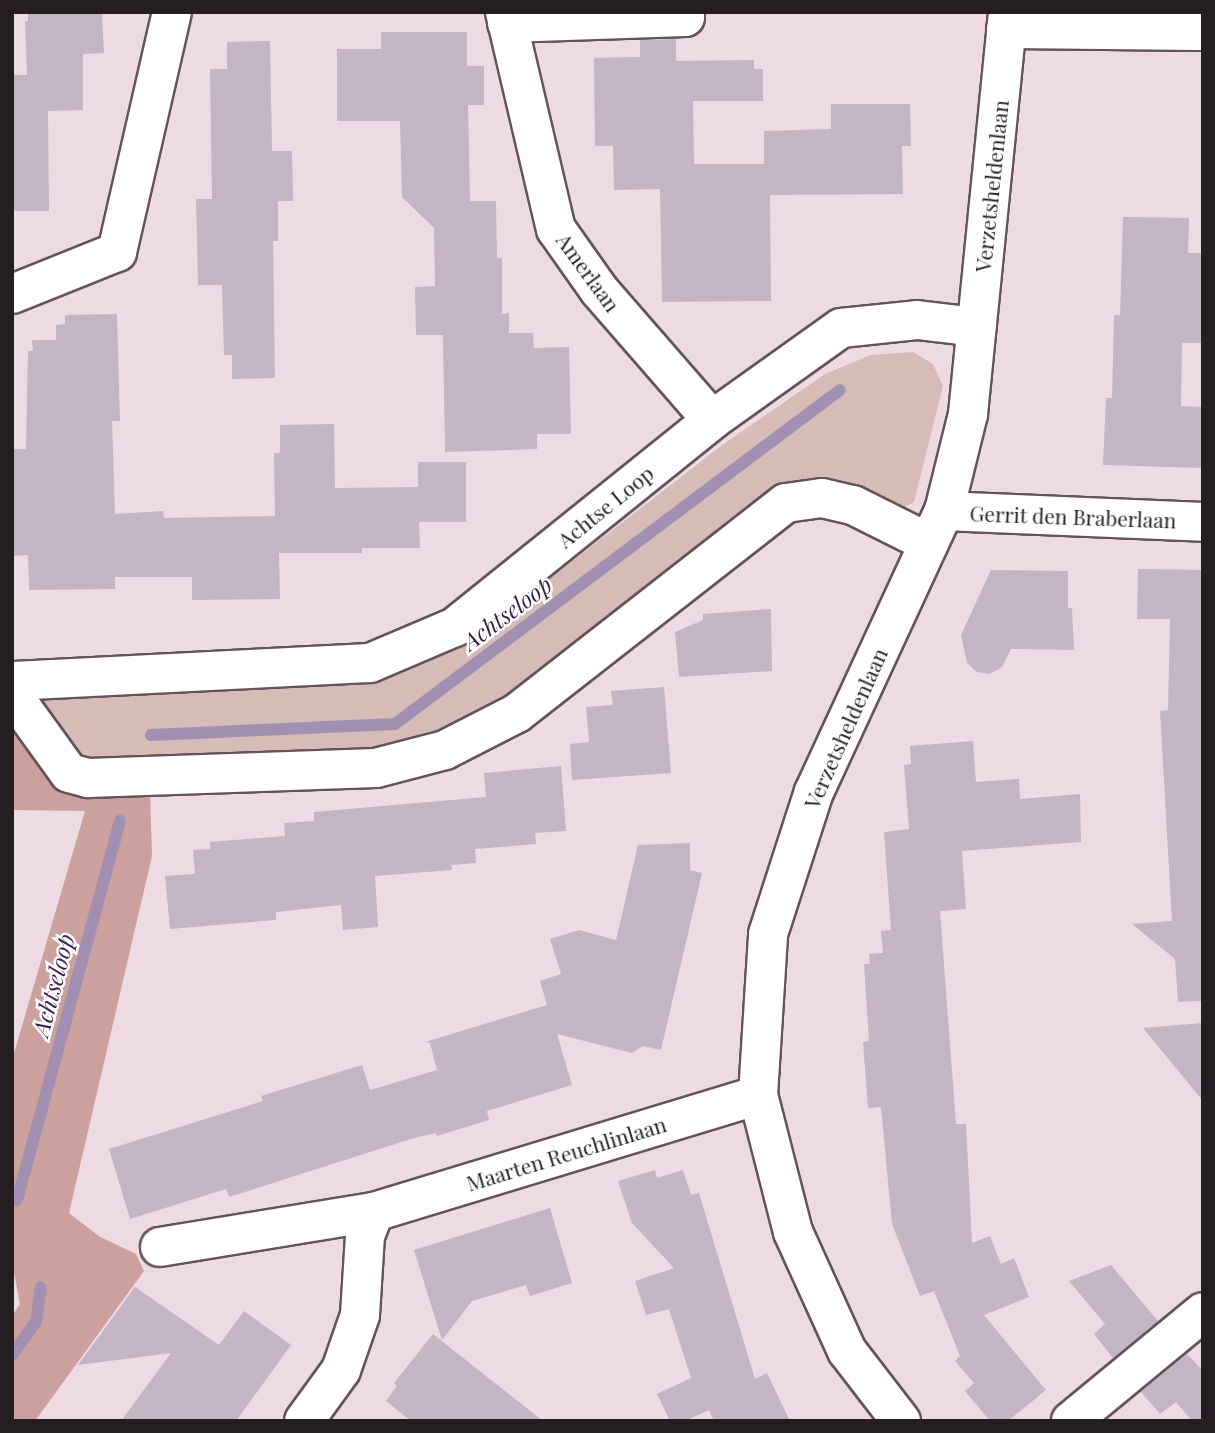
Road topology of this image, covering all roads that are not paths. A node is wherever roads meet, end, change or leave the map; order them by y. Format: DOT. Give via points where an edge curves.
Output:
graph roads {
  1 [pos="172,12"];
  2 [pos="685,12"];
  3 [pos="506,18"];
  4 [pos="1007,21"];
  5 [pos="1203,31"];
  6 [pos="12,294"];
  7 [pos="977,327"];
  8 [pos="712,420"];
  9 [pos="1203,522"];
  10 [pos="937,527"];
  11 [pos="12,681"];
  12 [pos="12,694"];
  13 [pos="758,1095"];
  14 [pos="374,1212"];
  15 [pos="160,1247"];
  16 [pos="1203,1312"];
  17 [pos="304,1421"];
  18 [pos="901,1421"];
  19 [pos="1071,1421"];
  1 -- 6 [label="street" via="117,251"];
  2 -- 3 [label="street" via="685,17"];
  3 -- 8 [label="street, Amerlaan" via="556,229 598,290"];
  4 -- 5 [label="street"];
  4 -- 7 [label="street, Verzetsheldenlaan"];
  7 -- 8 [label="street, Achtse Loop" via="917,320 841,328"];
  7 -- 10 [label="street, Verzetsheldenlaan" via="968,414"];
  8 -- 11 [label="street, Achtse Loop" via="455,627 370,663"];
  9 -- 10 [label="street, Gerrit den Braberlaan"];
  10 -- 12 [label="street" via="822,498 786,503 517,713 445,750 376,768 88,778 68,772"];
  10 -- 13 [label="street, Verzetsheldenlaan" via="814,792 768,934"];
  13 -- 14 [label="street, Maarten Reuchlinlaan"];
  13 -- 18 [label="street, Verzetsheldenlaan" via="793,1232 847,1351"];
  14 -- 15 [label="street, Maarten Reuchlinlaan"];
  14 -- 17 [label="street" via="366,1236 360,1315 341,1370"];
  16 -- 19 [label="street"];
}
